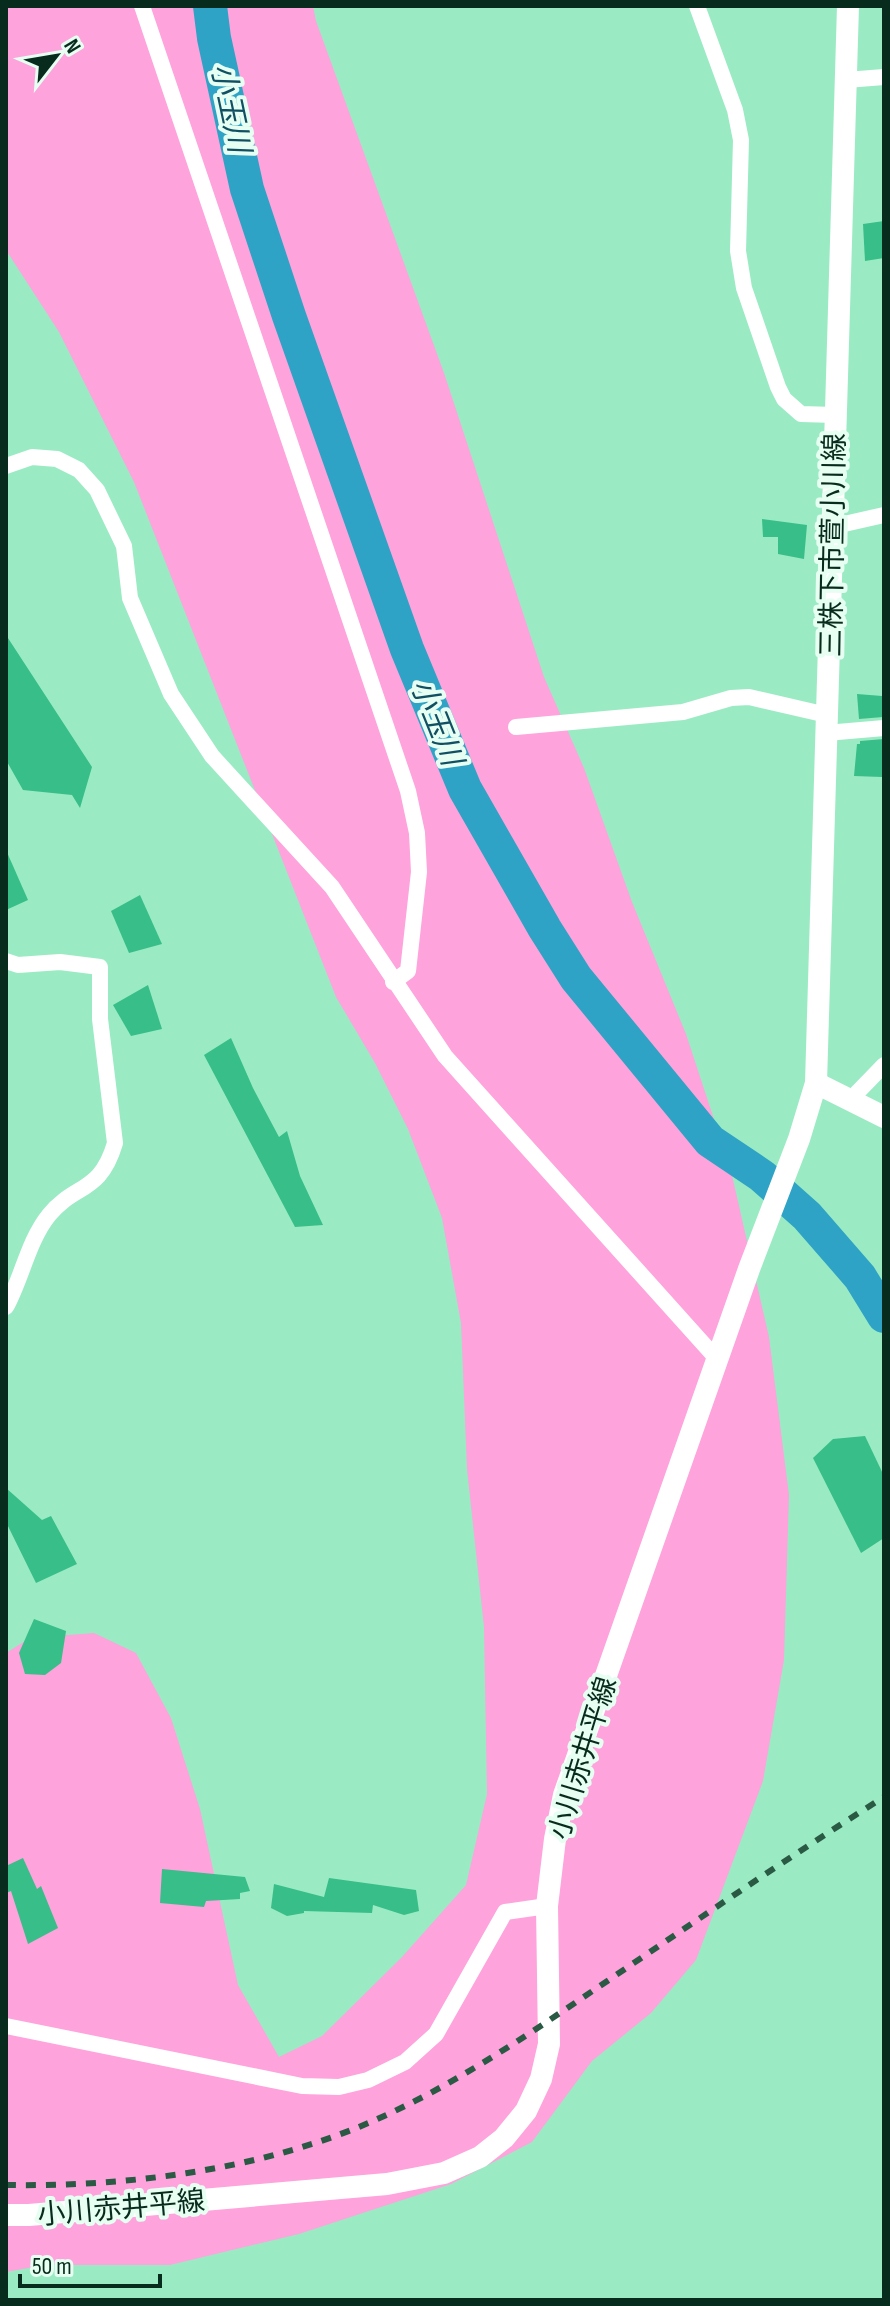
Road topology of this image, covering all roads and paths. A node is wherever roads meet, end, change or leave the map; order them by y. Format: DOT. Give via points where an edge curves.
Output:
graph roads {
  1 [pos="142,6"];
  2 [pos="697,6"];
  3 [pos="848,6"];
  4 [pos="884,77"];
  5 [pos="846,80"];
  6 [pos="835,415"];
  7 [pos="6,466"];
  8 [pos="884,515"];
  9 [pos="831,527"];
  10 [pos="827,724"];
  11 [pos="516,727"];
  12 [pos="884,728"];
  13 [pos="6,961"];
  14 [pos="393,982"];
  15 [pos="884,1065"];
  16 [pos="816,1083"];
  17 [pos="849,1101"];
  18 [pos="884,1117"];
  19 [pos="6,1307"];
  20 [pos="717,1359"];
  21 [pos="547,1906"];
  22 [pos="6,2026"];
  23 [pos="6,2215"];
  1 -- 14 [label="street" via="408,791 419,872 408,971"];
  2 -- 6 [label="street" via="741,140 738,251 744,288 784,399 801,414"];
  3 -- 5 [label="main road, 三株下市萱小川線"];
  4 -- 5 [label="street"];
  5 -- 6 [label="main road, 三株下市萱小川線"];
  6 -- 9 [label="main road, 三株下市萱小川線"];
  7 -- 14 [label="street" via="32,457 57,459 79,470 97,490 124,546 130,598 171,694 212,756 332,887"];
  8 -- 9 [label="street"];
  9 -- 10 [label="main road, 三株下市萱小川線"];
  10 -- 11 [label="street" via="749,697 683,712"];
  10 -- 12 [label="street"];
  10 -- 16 [label="main road, 三株下市萱小川線"];
  13 -- 19 [label="street" via="100,967 100,1019 115,1143 93,1183 49,1214"];
  14 -- 20 [label="street" via="445,1056"];
  15 -- 17 [label="street"];
  16 -- 17 [label="main road"];
  16 -- 20 [label="main road, 小川赤井平線"];
  17 -- 18 [label="main road"];
  20 -- 21 [label="main road, 小川赤井平線" via="564,1795"];
  21 -- 22 [label="street" via="505,1912 436,2034 405,2062 339,2087 302,2086"];
  21 -- 23 [label="main road, 小川赤井平線" via="549,2044 541,2079 526,2111 480,2157 444,2173 387,2184"];
}
